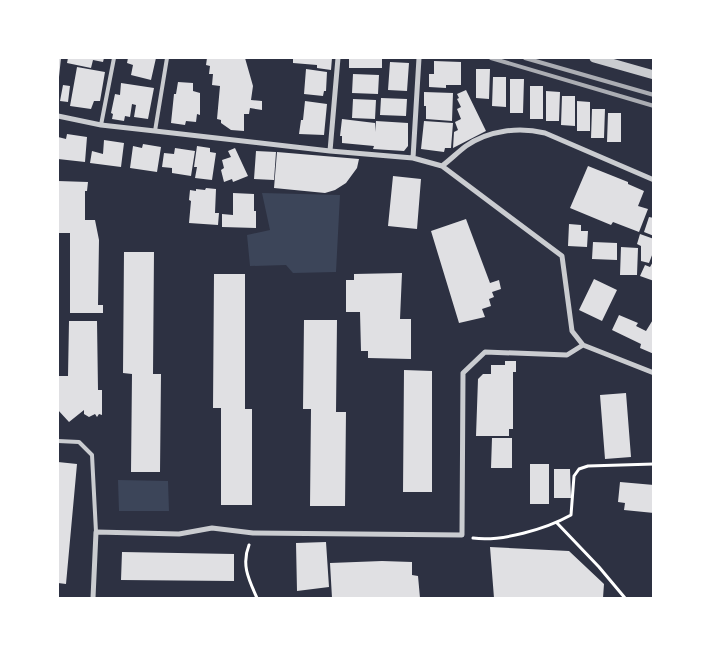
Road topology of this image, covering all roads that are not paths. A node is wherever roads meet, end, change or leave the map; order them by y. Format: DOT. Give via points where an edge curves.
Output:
graph roads {
  1 [pos="114,58"];
  2 [pos="167,58"];
  3 [pos="338,58"];
  4 [pos="419,58"];
  5 [pos="594,58"];
  6 [pos="610,60"];
  7 [pos="654,74"];
  8 [pos="58,116"];
  9 [pos="101,125"];
  10 [pos="154,131"];
  11 [pos="330,151"];
  12 [pos="413,158"];
  13 [pos="442,166"];
  14 [pos="654,180"];
  15 [pos="583,345"];
  16 [pos="654,374"];
  17 [pos="58,441"];
  18 [pos="96,532"];
  19 [pos="93,598"];
  1 -- 9 [label="lane"];
  2 -- 10 [label="lane"];
  3 -- 11 [label="street"];
  4 -- 12 [label="street"];
  5 -- 6 [label="street"];
  6 -- 7 [label="street"];
  8 -- 9 [label="street"];
  9 -- 10 [label="street"];
  10 -- 11 [label="street"];
  11 -- 12 [label="street"];
  12 -- 13 [label="street"];
  13 -- 14 [label="street" via="467,145 495,132 531,130"];
  13 -- 15 [label="street" via="562,256 572,331"];
  15 -- 16 [label="street"];
  15 -- 18 [label="street" via="567,355 485,352 462,373 462,536 253,533 212,528 179,534"];
  17 -- 18 [label="lane" via="79,442 92,455"];
  18 -- 19 [label="street"];
}
